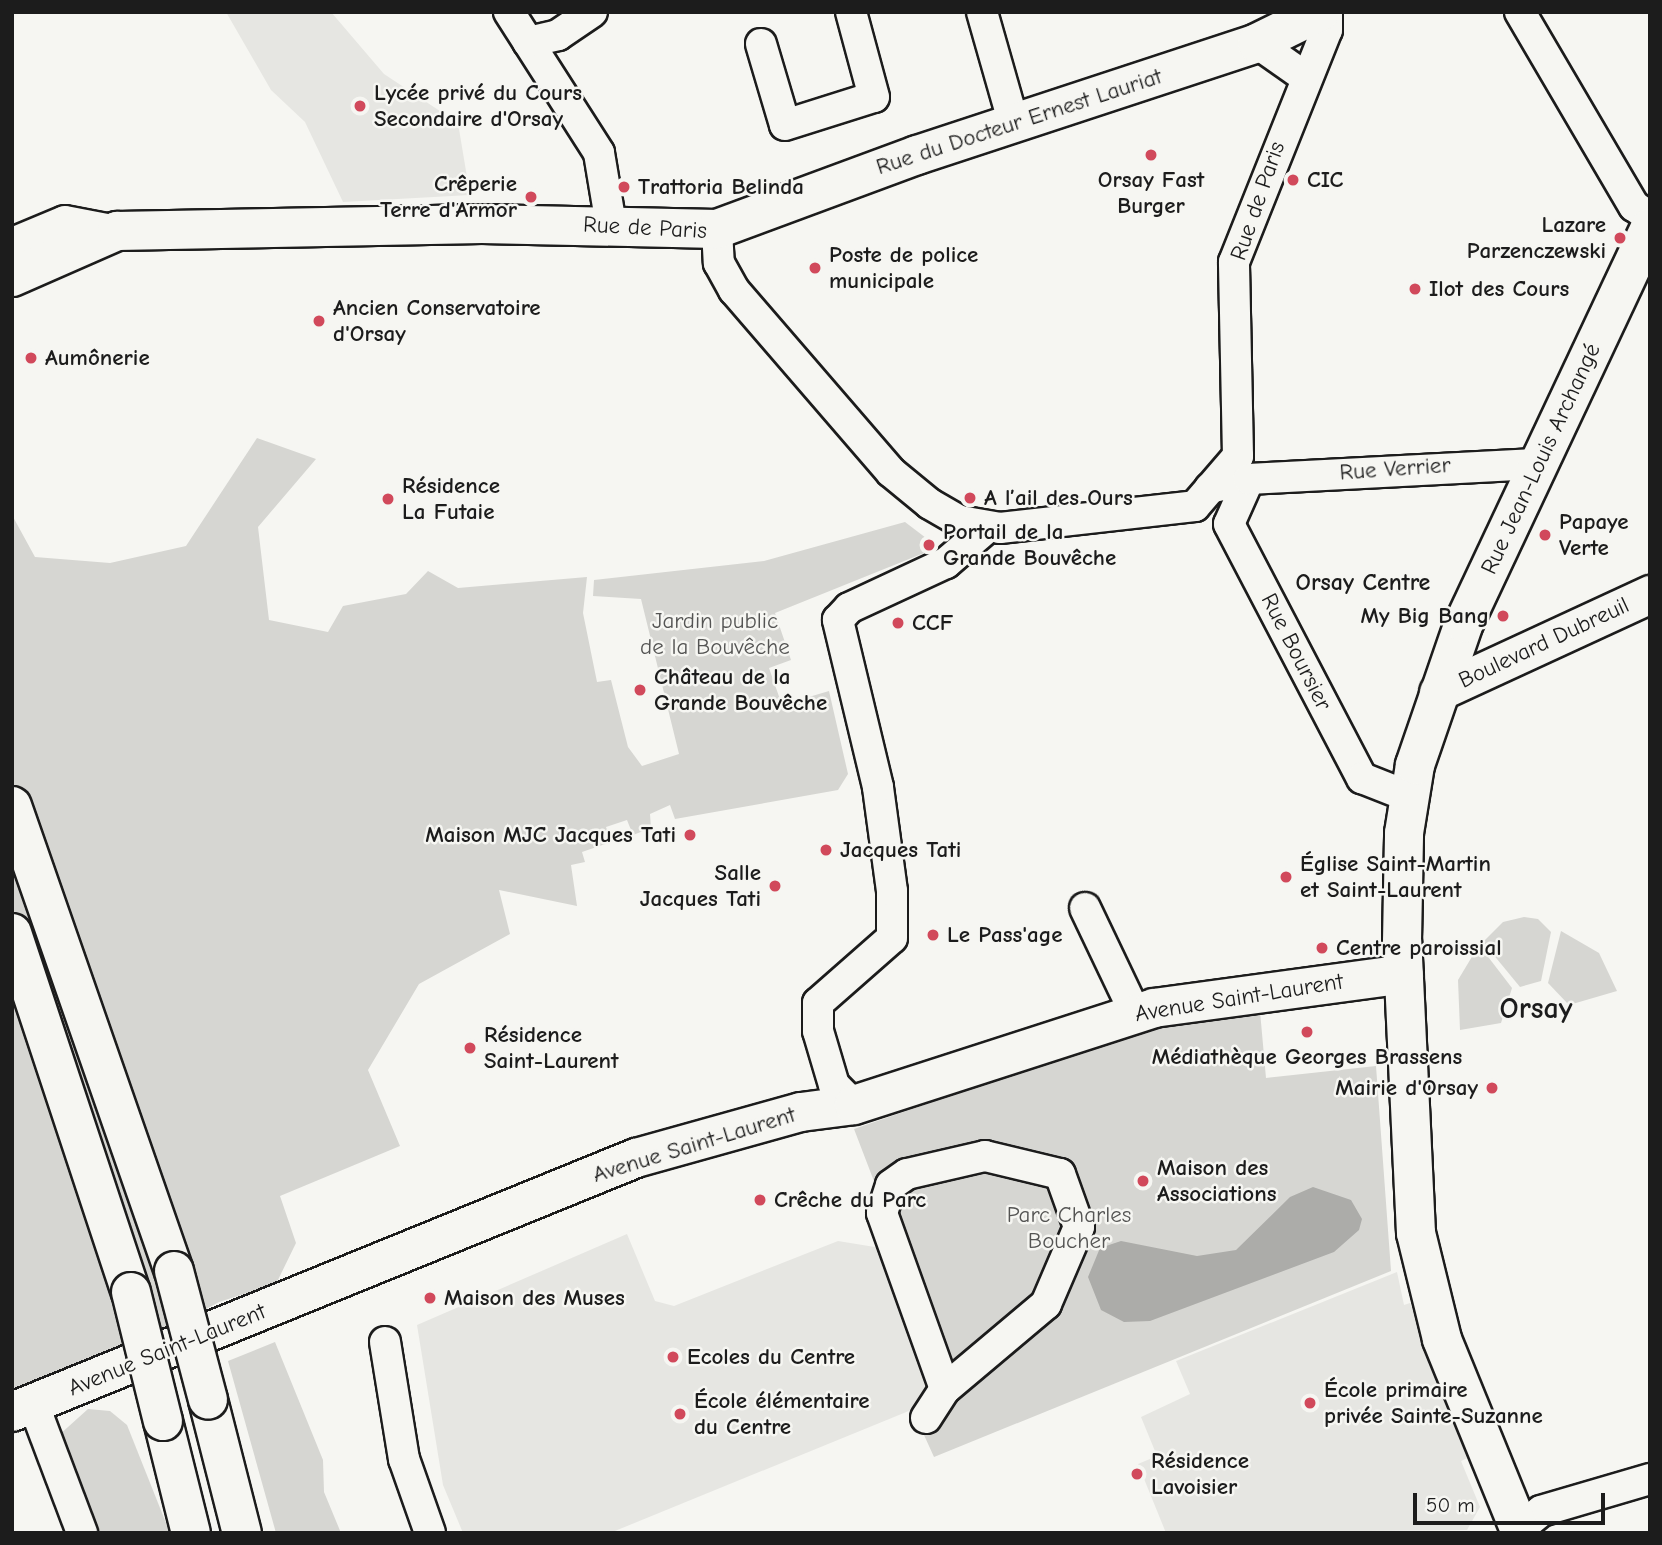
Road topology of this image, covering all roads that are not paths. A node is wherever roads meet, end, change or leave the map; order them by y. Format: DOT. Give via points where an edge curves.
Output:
graph roads {
  1 [pos="509,12"];
  2 [pos="592,12"];
  3 [pos="851,12"];
  4 [pos="982,12"];
  5 [pos="1320,12"];
  6 [pos="1327,12"];
  7 [pos="1520,12"];
  8 [pos="528,42"];
  9 [pos="1257,43"];
  10 [pos="761,44"];
  11 [pos="1304,76"];
  12 [pos="1014,124"];
  13 [pos="609,213"];
  14 [pos="1650,217"];
  15 [pos="1650,228"];
  16 [pos="717,229"];
  17 [pos="117,231"];
  18 [pos="12,243"];
  19 [pos="12,277"];
  20 [pos="1540,464"];
  21 [pos="1244,468"];
  22 [pos="1218,486"];
  23 [pos="1195,506"];
  24 [pos="1124,507"];
  25 [pos="1230,524"];
  26 [pos="988,527"];
  27 [pos="1650,594"];
  28 [pos="1438,692"];
  29 [pos="1410,797"];
  30 [pos="12,806"];
  31 [pos="1086,908"];
  32 [pos="12,933"];
  33 [pos="1404,974"];
  34 [pos="1135,1013"];
  35 [pos="853,1105"];
  36 [pos="385,1342"];
  37 [pos="945,1389"];
  38 [pos="22,1408"];
  39 [pos="926,1418"];
  40 [pos="1650,1479"];
  41 [pos="1518,1531"];
  42 [pos="82,1533"];
  43 [pos="191,1533"];
  44 [pos="242,1533"];
  45 [pos="430,1533"];
  1 -- 8 [label="street"];
  2 -- 8 [label="street" via="558,34"];
  3 -- 10 [label="street" via="874,97 785,125"];
  4 -- 12 [label="street"];
  5 -- 9 [label="main road, Rue du Docteur Ernest Lauriat"];
  6 -- 11 [label="street, Rue de Paris" via="1327,30"];
  7 -- 14 [label="street" via="1634,206"];
  8 -- 13 [label="street" via="599,153"];
  9 -- 11 [label="street"];
  9 -- 12 [label="main road, Rue du Docteur Ernest Lauriat"];
  11 -- 21 [label="street, Rue de Paris" via="1234,262"];
  12 -- 16 [label="main road, Rue du Docteur Ernest Lauriat"];
  15 -- 20 [label="main road, Rue Jean-Louis Archangé"];
  16 -- 17 [label="main road, Rue de Paris" via="482,224"];
  16 -- 26 [label="street, Rue de Paris" via="719,263 734,290 891,472 960,521"];
  17 -- 18 [label="street, Rue de Paris" via="65,221"];
  17 -- 19 [label="main road, Rue de Paris"];
  20 -- 21 [label="street, Rue Verrier"];
  20 -- 28 [label="main road, Rue Jean-Louis Archangé"];
  21 -- 22 [label="street"];
  21 -- 25 [label="street"];
  22 -- 23 [label="street"];
  22 -- 24 [label="street"];
  23 -- 25 [label="street"];
  23 -- 26 [label="street, Rue de Paris" via="1127,519"];
  25 -- 29 [label="street, Rue Boursier" via="1362,778"];
  26 -- 35 [label="street" via="946,563 849,608 838,620 878,787 892,891 892,938 818,1003 818,1031 834,1085"];
  27 -- 28 [label="street, Boulevard Dubreuil"];
  28 -- 29 [label="main road, Rue Jean-Louis Archangé"];
  29 -- 33 [label="main road, Rue Jean-Louis Archangé"];
  30 -- 44 [label="main road, bridge" via="174,1271"];
  31 -- 34 [label="street"];
  32 -- 43 [label="main road, bridge" via="131,1292"];
  33 -- 34 [label="main road, Avenue Saint-Laurent"];
  33 -- 41 [label="main road, Rue Jean-Louis Archangé" via="1416,1233 1442,1339"];
  34 -- 35 [label="main road, Avenue Saint-Laurent"];
  35 -- 38 [label="main road, Avenue Saint-Laurent" via="801,1112 636,1158"];
  36 -- 45 [label="street" via="404,1459"];
  37 -- 37 [label="street" via="882,1213 891,1185 907,1174 985,1156 1060,1174 1079,1227 1046,1304"];
  37 -- 39 [label="street"];
  38 -- 42 [label="street"];
  40 -- 41 [label="street" via="1541,1511"];
}
